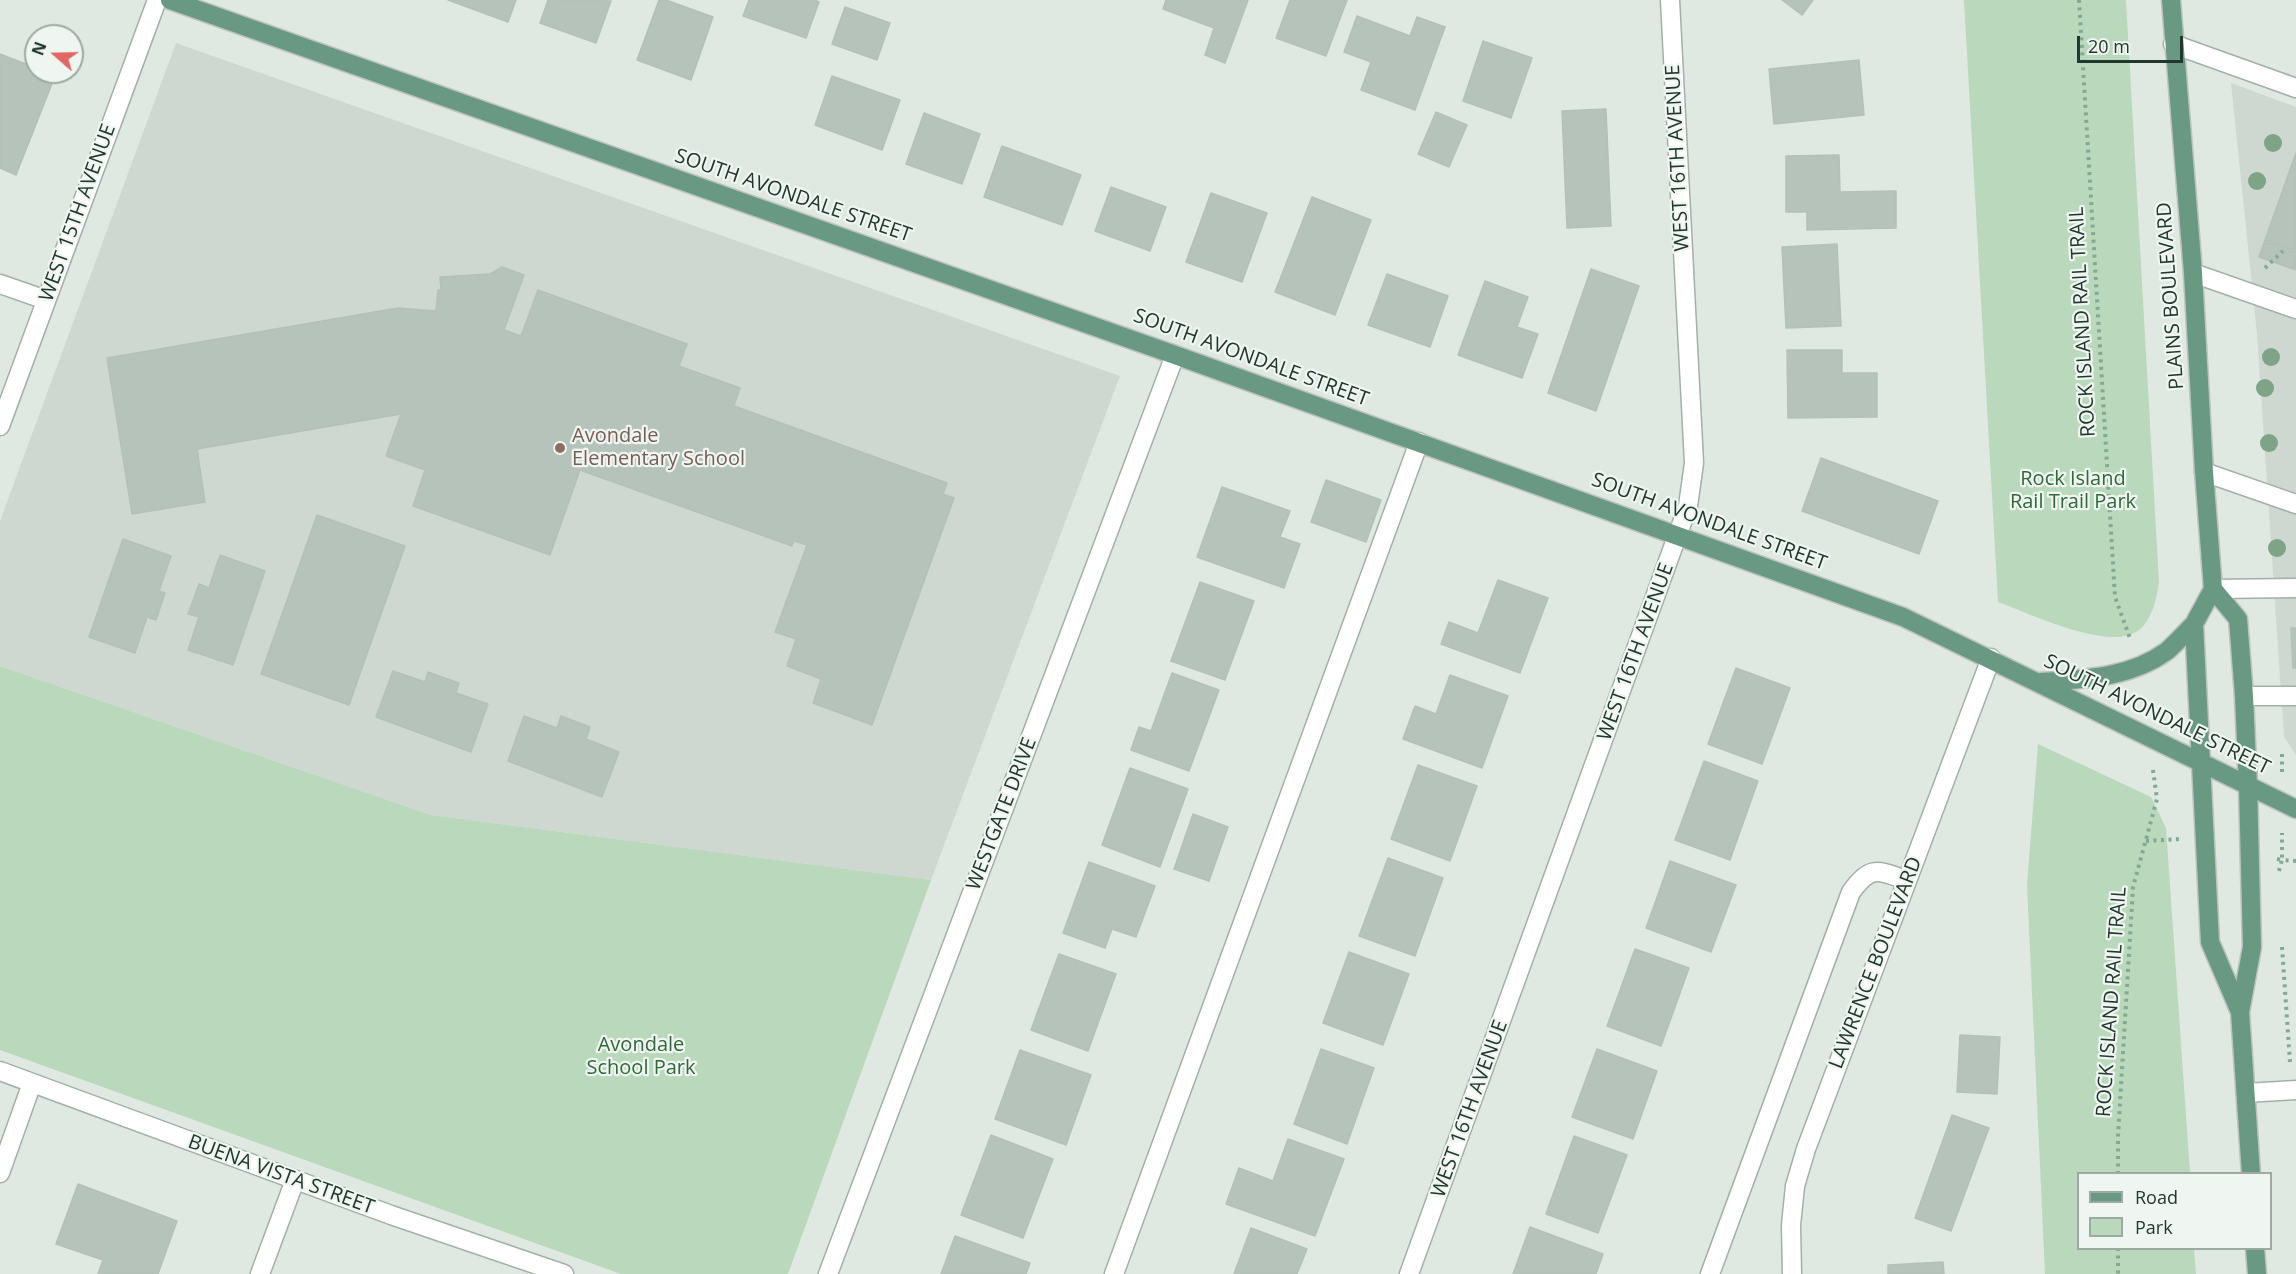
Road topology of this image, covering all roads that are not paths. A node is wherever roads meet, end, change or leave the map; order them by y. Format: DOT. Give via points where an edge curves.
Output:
graph roads {
  1 [pos="157,0"];
  2 [pos="170,0"];
  3 [pos="1670,0"];
  4 [pos="2171,0"];
  5 [pos="2174,44"];
  6 [pos="2296,88"];
  7 [pos="2193,273"];
  8 [pos="0,284"];
  9 [pos="46,300"];
  10 [pos="2296,309"];
  11 [pos="1175,355"];
  12 [pos="0,426"];
  13 [pos="1419,442"];
  14 [pos="2204,472"];
  15 [pos="2296,504"];
  16 [pos="1679,535"];
  17 [pos="2296,588"];
  18 [pos="2213,589"];
  19 [pos="2194,624"];
  20 [pos="1991,658"];
  21 [pos="2039,682"];
  22 [pos="2244,696"];
  23 [pos="2296,696"];
  24 [pos="2201,762"];
  25 [pos="2248,786"];
  26 [pos="2296,809"];
  27 [pos="1906,880"];
  28 [pos="2240,1012"];
  29 [pos="0,1071"];
  30 [pos="32,1083"];
  31 [pos="2296,1090"];
  32 [pos="2246,1093"];
  33 [pos="2251,1172"];
  34 [pos="0,1173"];
  35 [pos="295,1180"];
  36 [pos="2255,1250"];
  37 [pos="543,1271"];
  38 [pos="260,1274"];
  39 [pos="564,1274"];
  40 [pos="828,1274"];
  41 [pos="1114,1274"];
  42 [pos="1409,1274"];
  43 [pos="1710,1274"];
  44 [pos="1792,1274"];
  45 [pos="2257,1274"];
  1 -- 9 [label="street, WEST 15TH AVENUE"];
  2 -- 11 [label="main road, SOUTH AVONDALE STREET"];
  3 -- 16 [label="street, WEST 16TH AVENUE" via="1694,463"];
  4 -- 5 [label="main road, PLAINS BOULEVARD"];
  5 -- 6 [label="street"];
  5 -- 7 [label="main road, PLAINS BOULEVARD"];
  7 -- 10 [label="street"];
  7 -- 14 [label="main road, PLAINS BOULEVARD"];
  8 -- 9 [label="street"];
  9 -- 12 [label="street, WEST 15TH AVENUE"];
  11 -- 13 [label="main road, SOUTH AVONDALE STREET"];
  11 -- 40 [label="street, WESTGATE DRIVE"];
  13 -- 16 [label="main road, SOUTH AVONDALE STREET"];
  13 -- 41 [label="street"];
  14 -- 15 [label="street"];
  14 -- 18 [label="main road, PLAINS BOULEVARD"];
  16 -- 20 [label="main road, SOUTH AVONDALE STREET" via="1904,617"];
  16 -- 42 [label="street, WEST 16TH AVENUE"];
  17 -- 18 [label="street"];
  18 -- 19 [label="main road"];
  18 -- 22 [label="main road" via="2238,619"];
  19 -- 21 [label="main road" via="2167,650 2136,668 2106,677"];
  19 -- 24 [label="main road"];
  20 -- 21 [label="main road, SOUTH AVONDALE STREET"];
  20 -- 27 [label="street, LAWRENCE BOULEVARD"];
  21 -- 24 [label="main road, SOUTH AVONDALE STREET"];
  22 -- 23 [label="street"];
  22 -- 25 [label="main road"];
  24 -- 25 [label="main road, SOUTH AVONDALE STREET"];
  24 -- 28 [label="main road" via="2210,942"];
  25 -- 26 [label="main road, SOUTH AVONDALE STREET"];
  25 -- 28 [label="main road" via="2252,947"];
  27 -- 43 [label="street" via="1880,871 1863,876 1851,892"];
  27 -- 44 [label="street, LAWRENCE BOULEVARD" via="1795,1186"];
  28 -- 32 [label="main road"];
  29 -- 30 [label="street, BUENA VISTA STREET"];
  30 -- 34 [label="street"];
  30 -- 35 [label="street, BUENA VISTA STREET"];
  31 -- 32 [label="street"];
  32 -- 33 [label="main road"];
  35 -- 37 [label="street, BUENA VISTA STREET"];
  35 -- 38 [label="street"];
  36 -- 45 [label="main road"];
  37 -- 39 [label="street, BUENA VISTA STREET"];
}
